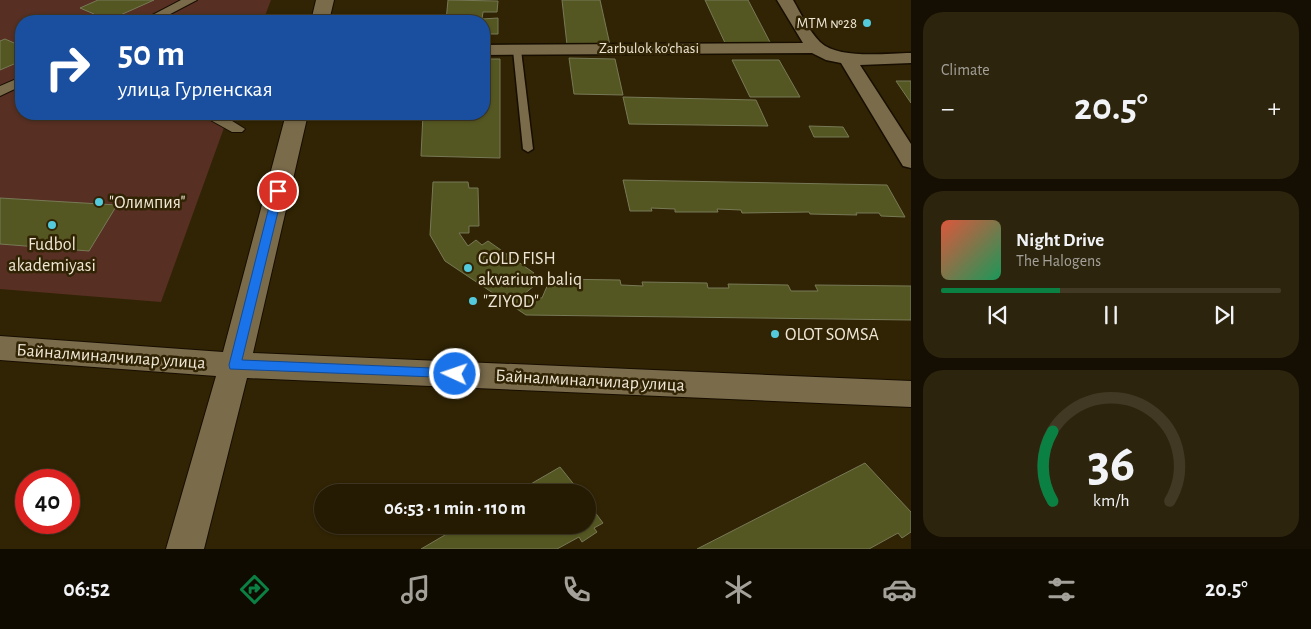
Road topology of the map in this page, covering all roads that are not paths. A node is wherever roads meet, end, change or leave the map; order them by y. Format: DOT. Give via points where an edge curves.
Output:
graph roads {
  1 [pos="191,0"];
  2 [pos="325,0"];
  3 [pos="785,0"];
  4 [pos="160,15"];
  5 [pos="321,15"];
  6 [pos="815,48"];
  7 [pos="490,50"];
  8 [pos="517,50"];
  9 [pos="847,58"];
  10 [pos="911,58"];
  11 [pos="15,84"];
  12 [pos="0,92"];
  13 [pos="222,120"];
  14 [pos="296,120"];
  15 [pos="237,128"];
  16 [pos="528,149"];
  17 [pos="911,160"];
  18 [pos="0,348"];
  19 [pos="235,365"];
  20 [pos="911,394"];
  21 [pos="185,549"];
  1 -- 4 [label="street"];
  2 -- 5 [label="street"];
  3 -- 6 [label="street"];
  6 -- 8 [label="street, Zarbulok ko'chasi"];
  6 -- 9 [label="street, Zarbulok ko'chasi"];
  7 -- 8 [label="street, Zarbulok ko'chasi"];
  8 -- 16 [label="lane"];
  9 -- 10 [label="street, Zarbulok ko'chasi"];
  9 -- 17 [label="street"];
  11 -- 12 [label="street"];
  13 -- 15 [label="street"];
  14 -- 19 [label="street"];
  18 -- 19 [label="street, Байналминалчилар улица"];
  19 -- 20 [label="street, Байналминалчилар улица"];
  19 -- 21 [label="street"];
}
